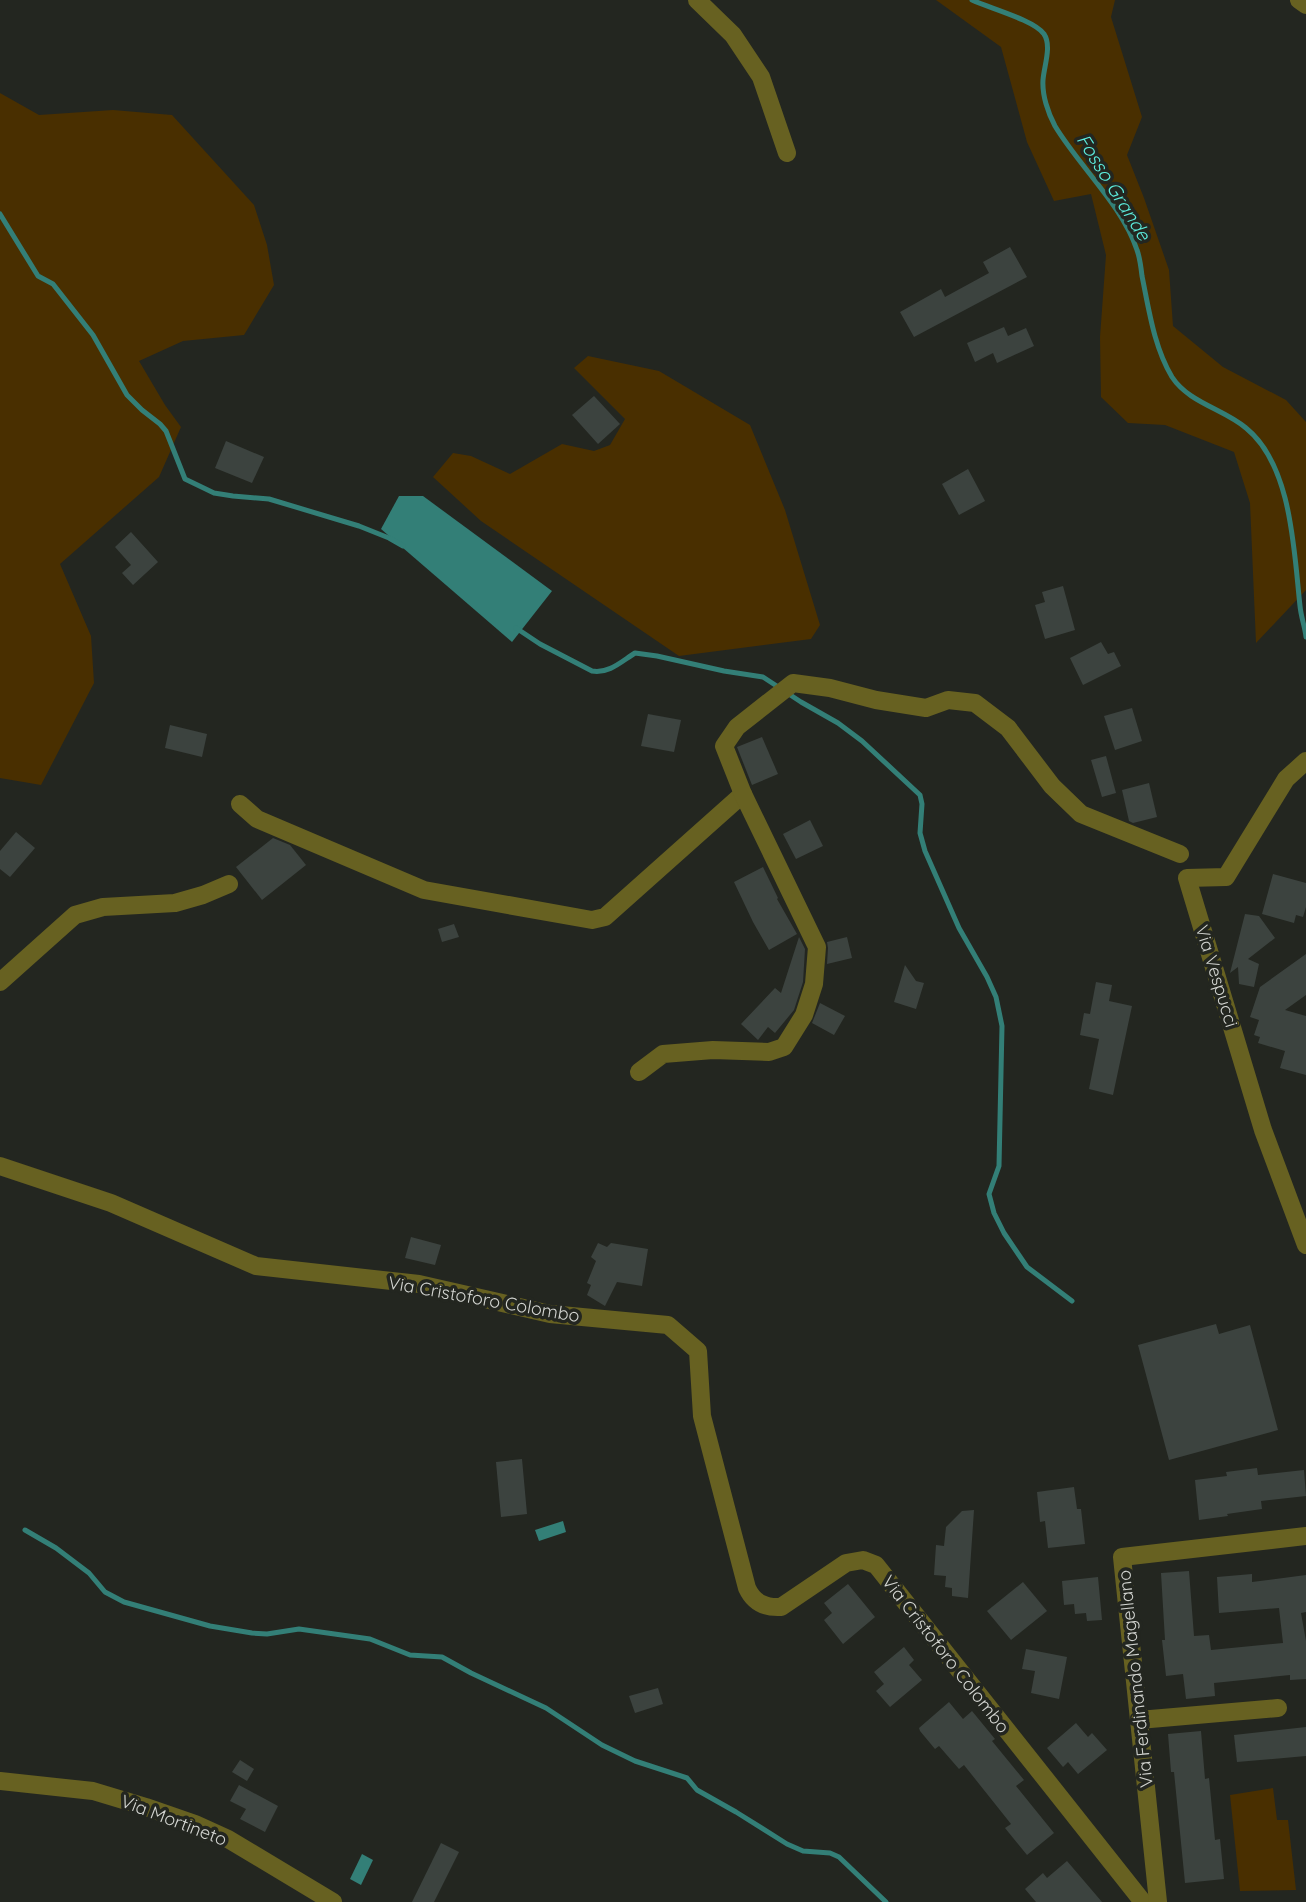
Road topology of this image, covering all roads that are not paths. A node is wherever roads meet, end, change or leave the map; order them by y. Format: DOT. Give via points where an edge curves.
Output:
graph roads {
  1 [pos="697,0"];
  2 [pos="1299,0"];
  3 [pos="1306,5"];
  4 [pos="787,153"];
  5 [pos="1306,761"];
  6 [pos="744,794"];
  7 [pos="240,804"];
  8 [pos="1180,853"];
  9 [pos="229,884"];
  10 [pos="0,982"];
  11 [pos="639,1072"];
  12 [pos="0,1166"];
  13 [pos="1306,1245"];
  14 [pos="1306,1536"];
  15 [pos="1278,1708"];
  16 [pos="1139,1720"];
  17 [pos="0,1781"];
  18 [pos="334,1902"];
  19 [pos="1143,1902"];
  20 [pos="1158,1902"];
  1 -- 4 [label="street" via="733,35 761,77"];
  2 -- 3 [label="street"];
  5 -- 13 [label="street, Via Vespucci" via="1286,779 1226,877 1187,878 1263,1130"];
  6 -- 7 [label="street" via="604,917 592,920 424,890 257,818"];
  6 -- 8 [label="street" via="724,747 737,727 793,683 926,708 948,700 975,703 1008,728 1052,786 1081,814"];
  6 -- 11 [label="street" via="817,947 814,984 804,1014 784,1047 769,1052 663,1054"];
  9 -- 10 [label="street" via="175,903 103,907 75,915"];
  12 -- 19 [label="street, Via Cristoforo Colombo" via="111,1203 256,1266 419,1284 550,1314 668,1325 698,1351 702,1416 751,1597 771,1608 781,1607 846,1563 863,1560 876,1565"];
  14 -- 16 [label="street, Via Ferdinando Magellano" via="1122,1557"];
  15 -- 16 [label="street"];
  16 -- 20 [label="street, Via Ferdinando Magellano"];
  17 -- 18 [label="street, Via Mortineto" via="93,1791 195,1824"];
}
